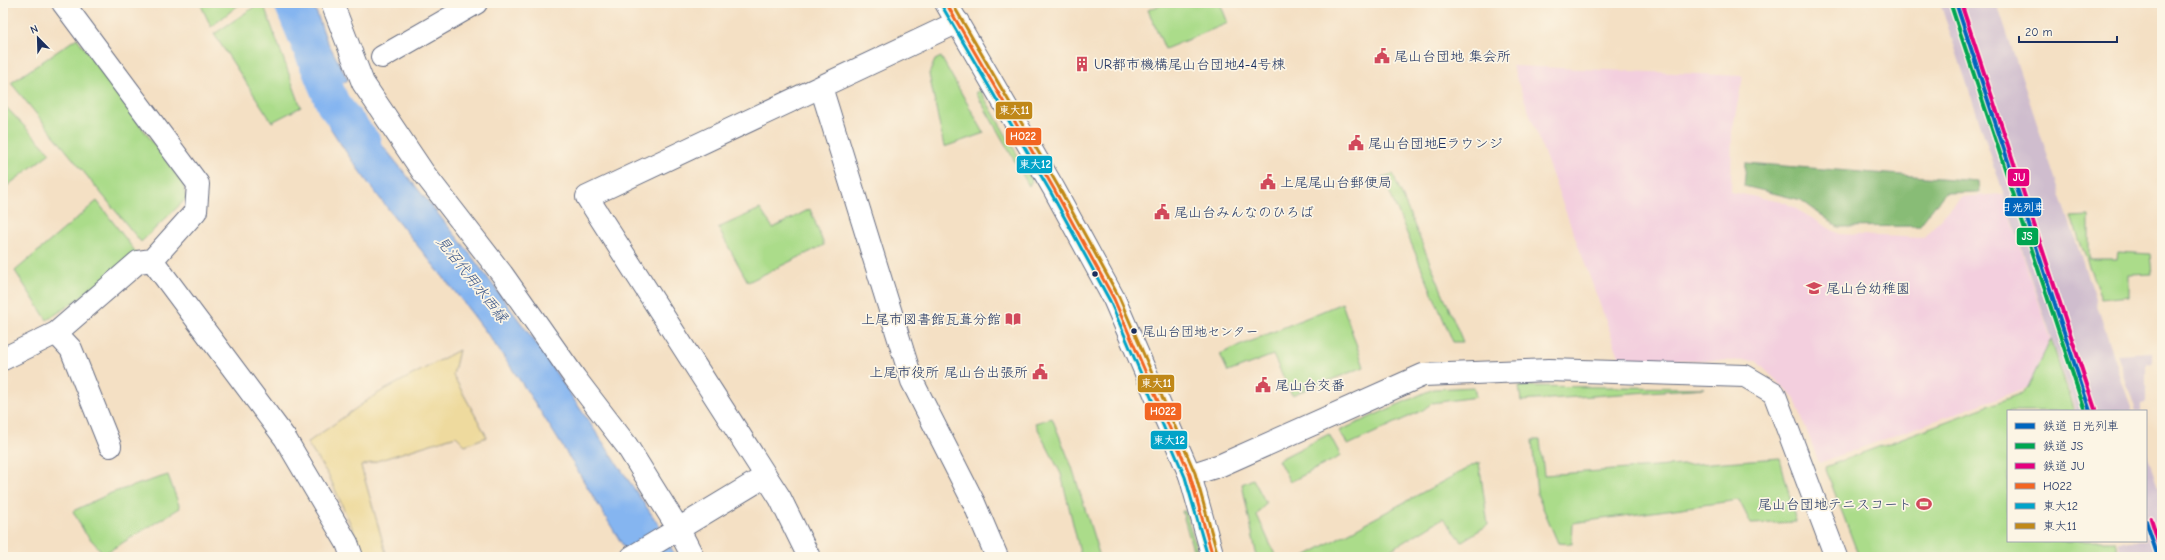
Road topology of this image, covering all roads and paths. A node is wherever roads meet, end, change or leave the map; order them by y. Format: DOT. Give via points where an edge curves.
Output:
graph roads {
  1 [pos="63,3"];
  2 [pos="332,3"];
  3 [pos="476,3"];
  4 [pos="946,3"];
  5 [pos="958,22"];
  6 [pos="368,64"];
  7 [pos="821,87"];
  8 [pos="152,260"];
  9 [pos="56,333"];
  10 [pos="3,359"];
  11 [pos="110,446"];
  12 [pos="1190,475"];
  13 [pos="766,476"];
  14 [pos="675,530"];
  15 [pos="352,557"];
  16 [pos="632,557"];
  17 [pos="693,557"];
  18 [pos="808,557"];
  19 [pos="996,557"];
  20 [pos="1213,557"];
  21 [pos="1836,557"];
  1 -- 8 [label="street" via="198,184 196,211"];
  2 -- 6 [label="street"];
  3 -- 6 [label="street"];
  4 -- 5 [label="street"];
  5 -- 7 [label="street"];
  5 -- 12 [label="street" via="1114,299"];
  6 -- 14 [label="street" via="363,83 423,172 502,274 575,378 627,446"];
  7 -- 13 [label="street" via="587,197"];
  7 -- 19 [label="street" via="912,381 974,503"];
  8 -- 9 [label="street" via="138,262"];
  8 -- 15 [label="street" via="285,438"];
  9 -- 10 [label="street"];
  9 -- 11 [label="street" via="71,349"];
  12 -- 20 [label="street"];
  12 -- 21 [label="street" via="1221,465 1424,375 1548,370 1746,376 1774,393"];
  13 -- 14 [label="street"];
  13 -- 18 [label="street" via="780,498"];
  14 -- 16 [label="street"];
  14 -- 17 [label="street"];
}
